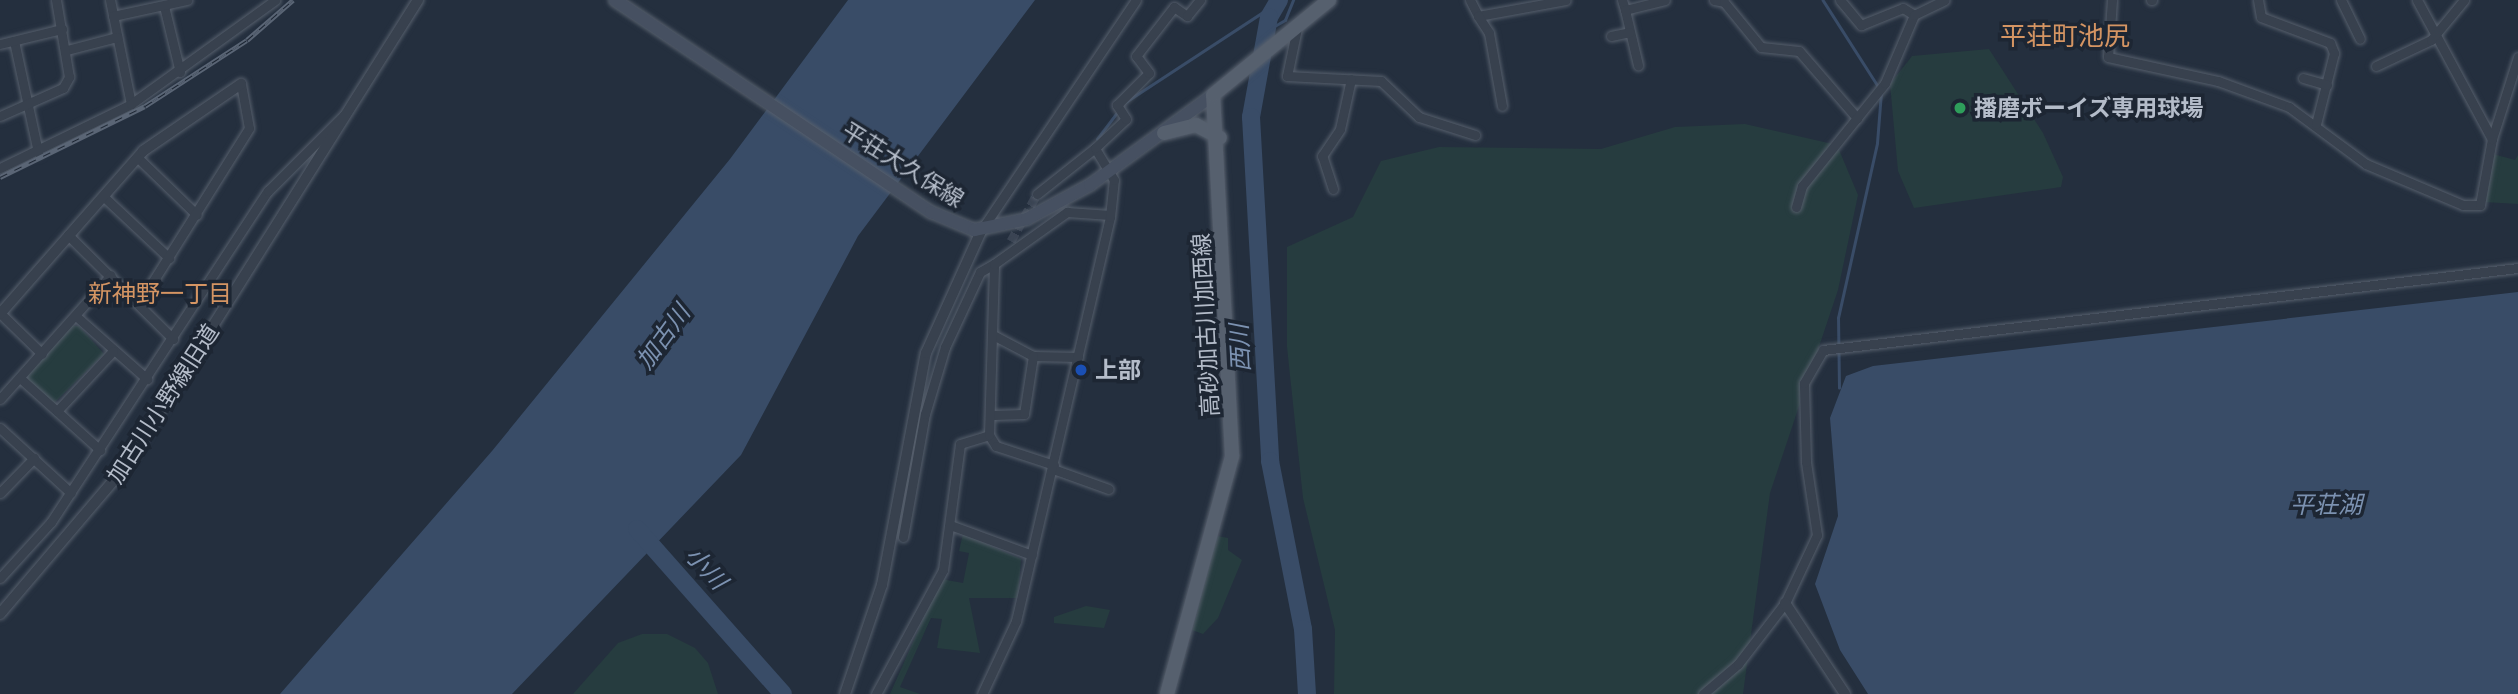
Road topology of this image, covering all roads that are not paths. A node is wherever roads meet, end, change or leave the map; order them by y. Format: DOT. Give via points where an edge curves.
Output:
graph roads {
  1 [pos="55,0"];
  2 [pos="110,0"];
  3 [pos="187,0"];
  4 [pos="274,0"];
  5 [pos="417,0"];
  6 [pos="615,0"];
  7 [pos="1136,0"];
  8 [pos="1200,0"];
  9 [pos="1329,0"];
  10 [pos="1470,0"];
  11 [pos="1566,0"];
  12 [pos="1665,0"];
  13 [pos="1840,0"];
  14 [pos="1945,0"];
  15 [pos="2112,0"];
  16 [pos="2258,0"];
  17 [pos="2341,0"];
  18 [pos="2417,0"];
  19 [pos="2464,0"];
  20 [pos="1721,1"];
  21 [pos="1623,5"];
  22 [pos="164,6"];
  23 [pos="1913,15"];
  24 [pos="113,16"];
  25 [pos="1478,16"];
  26 [pos="62,29"];
  27 [pos="1293,31"];
  28 [pos="1629,32"];
  29 [pos="2437,35"];
  30 [pos="1611,36"];
  31 [pos="117,37"];
  32 [pos="2360,39"];
  33 [pos="14,41"];
  34 [pos="0,44"];
  35 [pos="67,50"];
  36 [pos="2518,57"];
  37 [pos="1638,65"];
  38 [pos="2376,66"];
  39 [pos="180,72"];
  40 [pos="2303,78"];
  41 [pos="1351,79"];
  42 [pos="240,84"];
  43 [pos="2328,85"];
  44 [pos="1213,94"];
  45 [pos="28,104"];
  46 [pos="131,104"];
  47 [pos="1502,106"];
  48 [pos="354,108"];
  49 [pos="0,116"];
  50 [pos="1857,118"];
  51 [pos="2316,124"];
  52 [pos="1164,133"];
  53 [pos="1475,135"];
  54 [pos="1220,138"];
  55 [pos="2492,139"];
  56 [pos="1095,148"];
  57 [pos="38,152"];
  58 [pos="137,157"];
  59 [pos="0,168"];
  60 [pos="1110,173"];
  61 [pos="1333,189"];
  62 [pos="1037,194"];
  63 [pos="103,196"];
  64 [pos="1796,207"];
  65 [pos="197,215"];
  66 [pos="1110,215"];
  67 [pos="977,230"];
  68 [pos="68,235"];
  69 [pos="1011,241"];
  70 [pos="169,258"];
  71 [pos="998,261"];
  72 [pos="2518,268"];
  73 [pos="111,275"];
  74 [pos="141,302"];
  75 [pos="0,314"];
  76 [pos="77,317"];
  77 [pos="993,335"];
  78 [pos="173,339"];
  79 [pos="113,351"];
  80 [pos="43,354"];
  81 [pos="1034,356"];
  82 [pos="1078,357"];
  83 [pos="20,378"];
  84 [pos="147,379"];
  85 [pos="0,399"];
  86 [pos="57,411"];
  87 [pos="993,415"];
  88 [pos="0,428"];
  89 [pos="989,435"];
  90 [pos="100,450"];
  91 [pos="34,458"];
  92 [pos="1053,467"];
  93 [pos="1109,489"];
  94 [pos="0,493"];
  95 [pos="71,493"];
  96 [pos="953,526"];
  97 [pos="903,537"];
  98 [pos="1032,555"];
  99 [pos="2,573"];
  100 [pos="1785,603"];
  101 [pos="0,614"];
  102 [pos="845,694"];
  103 [pos="876,694"];
  104 [pos="982,694"];
  105 [pos="1167,694"];
  106 [pos="1703,694"];
  107 [pos="1845,694"];
  1 -- 26 [label="street"];
  2 -- 24 [label="street"];
  3 -- 22 [label="street"];
  4 -- 39 [label="street"];
  5 -- 48 [label="street, 加古川小野線旧道"];
  6 -- 67 [label="main road, 平荘大久保線" via="931,212"];
  7 -- 67 [label="street"];
  8 -- 56 [label="street" via="1187,16 1174,7 1136,56 1149,73 1117,104 1126,119"];
  9 -- 27 [label="main road"];
  10 -- 25 [label="street"];
  11 -- 25 [label="street"];
  12 -- 21 [label="street"];
  13 -- 23 [label="street" via="1861,25 1903,8"];
  14 -- 23 [label="street"];
  15 -- 51 [label="street" via="2108,57 2218,81"];
  16 -- 43 [label="street" via="2261,17 2330,43 2334,52"];
  17 -- 32 [label="street"];
  18 -- 29 [label="street"];
  19 -- 29 [label="street"];
  20 -- 50 [label="street" via="1761,47 1799,51"];
  21 -- 28 [label="street"];
  22 -- 24 [label="street"];
  22 -- 39 [label="street"];
  23 -- 50 [label="street" via="1885,83"];
  24 -- 31 [label="street"];
  25 -- 47 [label="street" via="1489,33"];
  26 -- 33 [label="street"];
  26 -- 35 [label="street"];
  27 -- 41 [label="street" via="1287,76"];
  27 -- 44 [label="main road"];
  28 -- 30 [label="street"];
  28 -- 37 [label="street"];
  29 -- 38 [label="street"];
  29 -- 55 [label="street"];
  31 -- 35 [label="street"];
  31 -- 46 [label="street"];
  33 -- 34 [label="street"];
  33 -- 45 [label="street"];
  35 -- 45 [label="street" via="62,88"];
  36 -- 55 [label="street"];
  39 -- 46 [label="street"];
  40 -- 43 [label="street"];
  41 -- 53 [label="street" via="1381,81 1419,117"];
  41 -- 61 [label="street" via="1340,129 1322,156"];
  42 -- 58 [label="street"];
  42 -- 65 [label="street" via="249,128"];
  43 -- 51 [label="street"];
  44 -- 52 [label="main road, 平荘大久保線"];
  44 -- 54 [label="main road, 高砂加古川加西線"];
  45 -- 49 [label="street"];
  45 -- 57 [label="street"];
  46 -- 57 [label="street"];
  48 -- 78 [label="street" via="268,191"];
  48 -- 101 [label="street, 加古川小野線旧道" via="121,472"];
  50 -- 64 [label="street" via="1802,186"];
  51 -- 55 [label="street" via="2365,164 2463,205 2480,205"];
  52 -- 54 [label="main road" via="1196,125"];
  52 -- 60 [label="main road, 平荘大久保線"];
  54 -- 105 [label="main road, 高砂加古川加西線" via="1232,456"];
  56 -- 60 [label="street"];
  56 -- 62 [label="street"];
  57 -- 59 [label="street"];
  58 -- 63 [label="street"];
  58 -- 65 [label="street"];
  60 -- 66 [label="street" via="1116,187"];
  60 -- 67 [label="main road, 平荘大久保線" via="1027,219"];
  63 -- 68 [label="street"];
  63 -- 70 [label="street"];
  65 -- 70 [label="street"];
  66 -- 71 [label="street" via="1067,212"];
  66 -- 82 [label="street"];
  67 -- 102 [label="street" via="926,353 882,585"];
  68 -- 73 [label="street"];
  68 -- 75 [label="street"];
  69 -- 71 [label="street"];
  70 -- 74 [label="street"];
  71 -- 77 [label="street"];
  71 -- 97 [label="street" via="980,272 944,347 925,414"];
  72 -- 100 [label="street" via="1823,350 1804,383 1805,462 1817,535"];
  73 -- 74 [label="street"];
  73 -- 76 [label="street"];
  74 -- 78 [label="street"];
  75 -- 80 [label="street"];
  76 -- 79 [label="street"];
  76 -- 80 [label="street"];
  77 -- 81 [label="street"];
  77 -- 87 [label="street"];
  78 -- 84 [label="street"];
  79 -- 84 [label="street"];
  79 -- 86 [label="street"];
  80 -- 83 [label="street"];
  81 -- 82 [label="street"];
  81 -- 87 [label="street" via="1024,414"];
  82 -- 92 [label="street"];
  83 -- 85 [label="street"];
  83 -- 86 [label="street"];
  84 -- 90 [label="street"];
  86 -- 90 [label="street"];
  87 -- 89 [label="street"];
  88 -- 91 [label="street"];
  89 -- 92 [label="street" via="996,446"];
  89 -- 96 [label="street" via="960,444"];
  90 -- 95 [label="street"];
  91 -- 94 [label="street"];
  91 -- 95 [label="street"];
  92 -- 93 [label="street"];
  92 -- 98 [label="street"];
  95 -- 99 [label="street"];
  96 -- 98 [label="street"];
  96 -- 103 [label="street" via="943,570"];
  98 -- 104 [label="street" via="1016,621"];
  100 -- 106 [label="street" via="1738,664"];
  100 -- 107 [label="street"];
}
